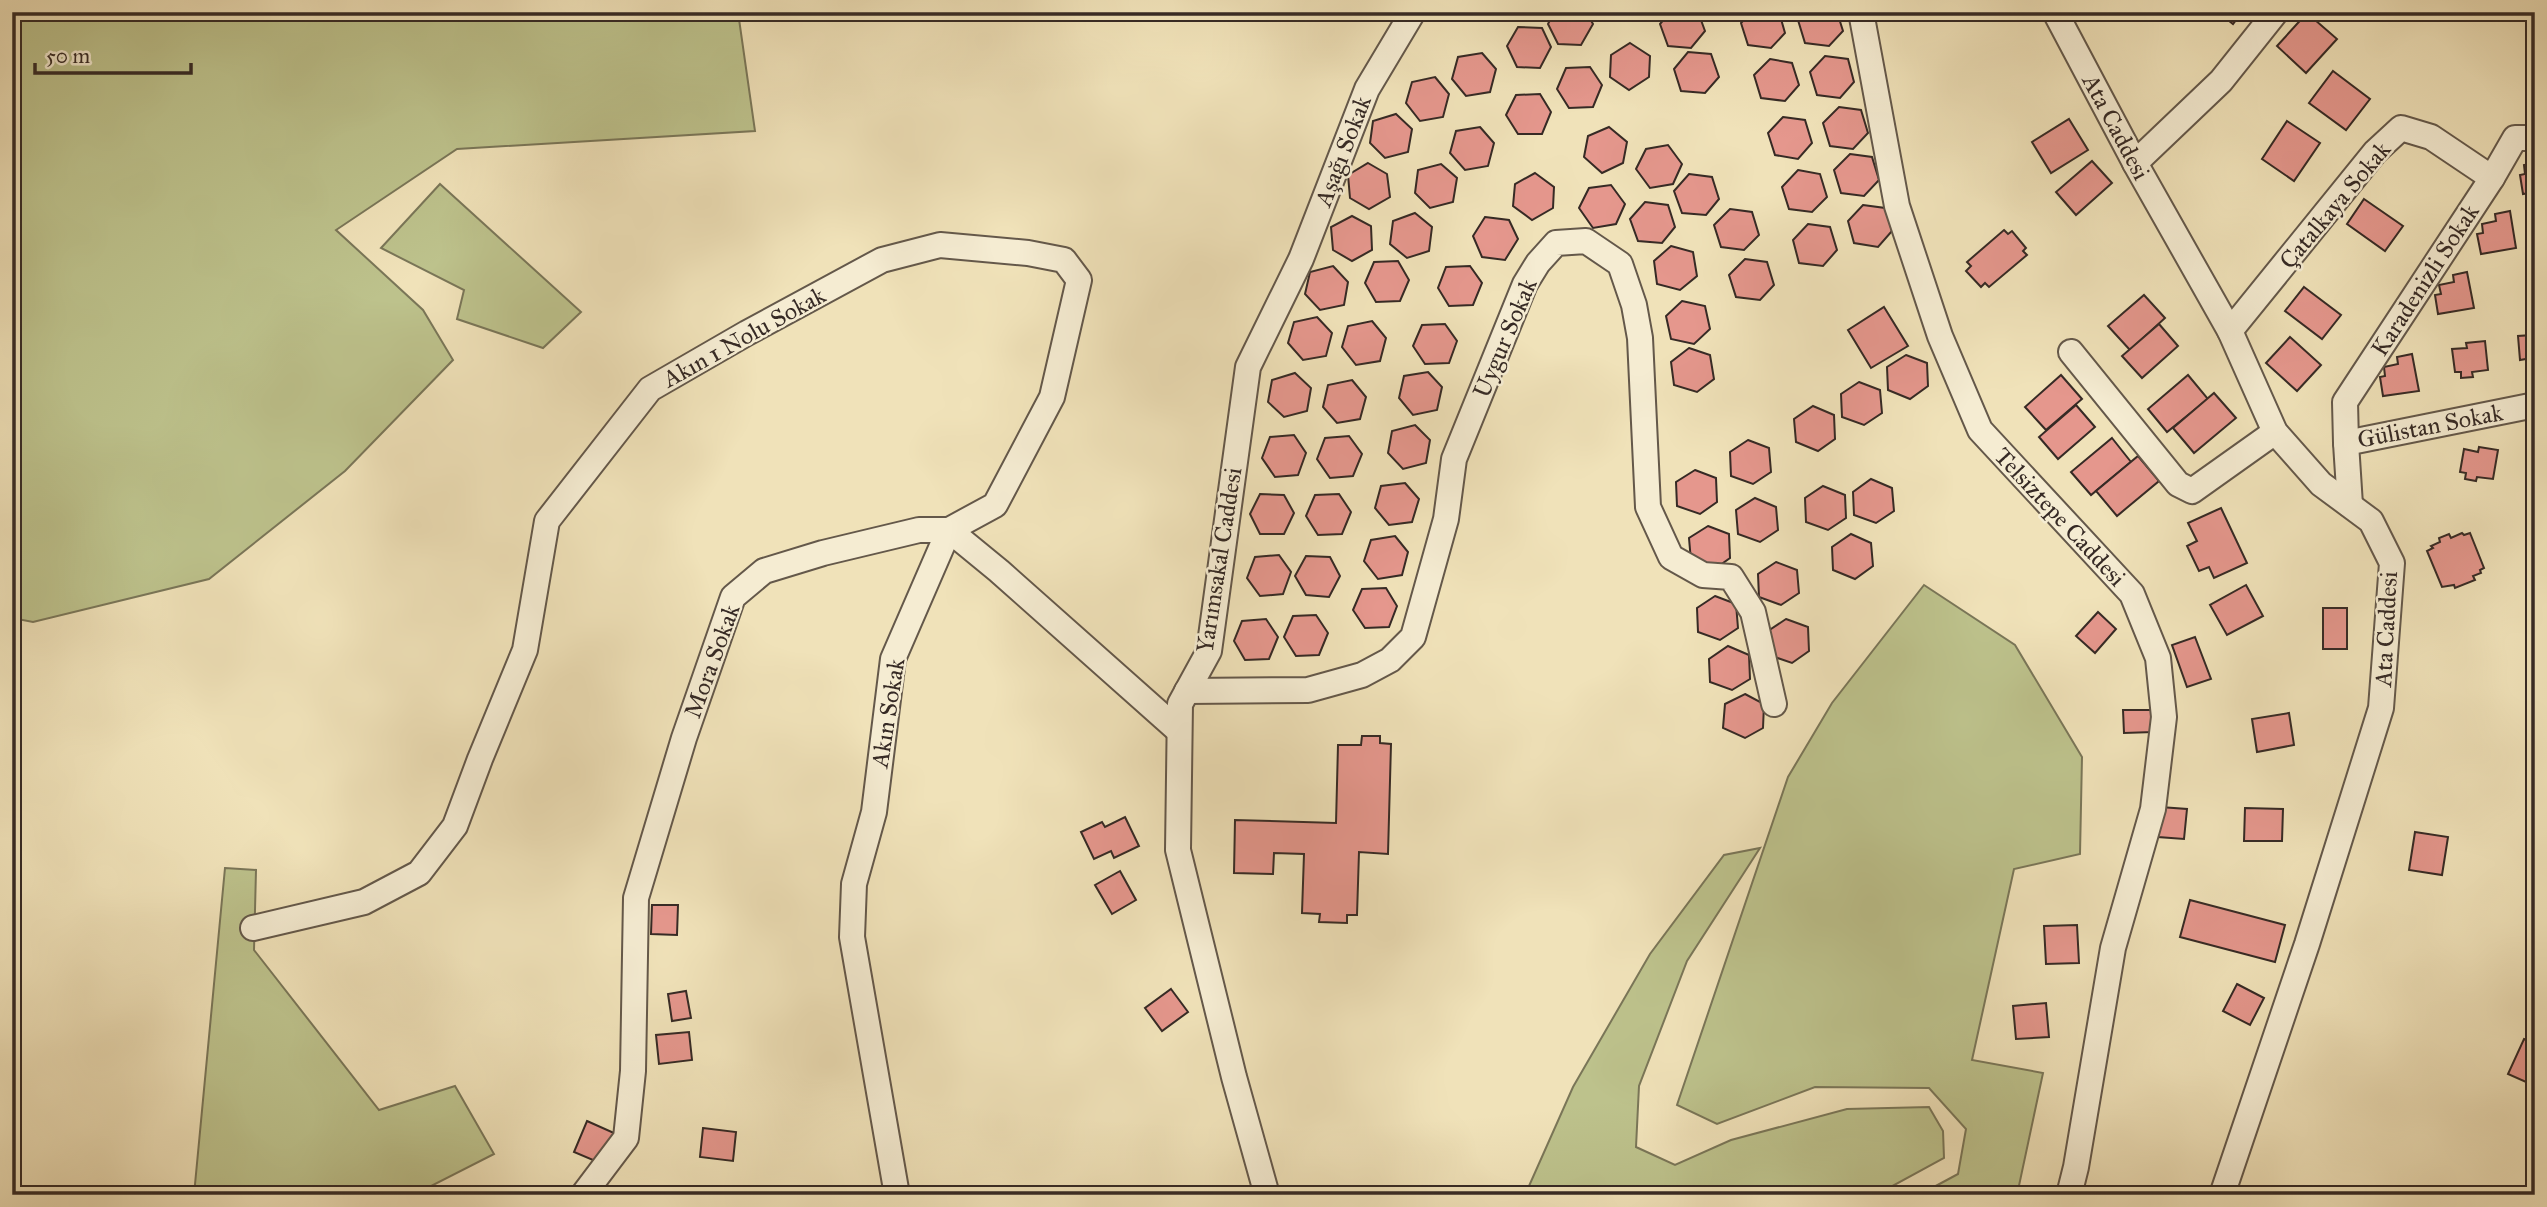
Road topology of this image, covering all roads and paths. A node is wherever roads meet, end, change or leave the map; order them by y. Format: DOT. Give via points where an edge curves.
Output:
graph roads {
  1 [pos="1413,12"];
  2 [pos="1861,12"];
  3 [pos="2055,12"];
  4 [pos="2276,12"];
  5 [pos="2535,138"];
  6 [pos="2135,163"];
  7 [pos="2492,178"];
  8 [pos="1283,295"];
  9 [pos="2230,331"];
  10 [pos="2071,352"];
  11 [pos="2535,405"];
  12 [pos="2275,432"];
  13 [pos="2346,443"];
  14 [pos="2350,505"];
  15 [pos="949,530"];
  16 [pos="1186,691"];
  17 [pos="1774,704"];
  18 [pos="1179,731"];
  19 [pos="253,928"];
  20 [pos="583,1195"];
  21 [pos="897,1195"];
  22 [pos="1267,1195"];
  23 [pos="2069,1195"];
  24 [pos="2221,1195"];
  1 -- 8 [label="street, Aşağı Sokak" via="1367,89"];
  2 -- 23 [label="street, Telsiztepe Caddesi" via="1897,206 1940,336 1980,430 2132,594 2158,658 2164,717 2153,809 2113,948"];
  3 -- 6 [label="street, Ata Caddesi"];
  4 -- 6 [label="street" via="2221,81"];
  5 -- 7 [label="street, Karadenizli Sokak" via="2515,138"];
  6 -- 9 [label="street, Ata Caddesi"];
  7 -- 9 [label="street, Çatalkaya Sokak" via="2431,137 2401,128 2375,152"];
  7 -- 13 [label="street, Karadenizli Sokak" via="2345,402"];
  8 -- 16 [label="street, Yarımsakal Caddesi" via="1248,367 1209,651"];
  9 -- 12 [label="street, Ata Caddesi"];
  10 -- 12 [label="street" via="2178,484 2192,491"];
  11 -- 13 [label="street, Gülistan Sokak"];
  12 -- 14 [label="street, Ata Caddesi" via="2321,484"];
  13 -- 14 [label="street, Gülistan Sokak"];
  14 -- 24 [label="street, Ata Caddesi" via="2371,521 2392,563 2381,708"];
  15 -- 18 [label="street"];
  15 -- 19 [label="street, Akın 1 Nolu Sokak" via="995,505 1052,397 1079,280 1064,260 940,245 883,260 650,390 547,521 525,650 455,826 419,873 364,902"];
  15 -- 20 [label="street, Mora Sokak" via="919,530 764,571 733,597 636,898 626,1138"];
  15 -- 21 [label="street, Akın Sokak" via="893,659 874,812 854,884 852,937"];
  16 -- 17 [label="street, Uygur Sokak" via="1308,690 1362,675 1390,660 1413,637 1446,519 1454,459 1525,284 1556,243 1586,241 1620,264 1634,305 1640,338 1648,507 1671,557 1703,575 1731,577 1753,612"];
  16 -- 18 [label="street, Yarımsakal Caddesi" via="1180,704"];
  18 -- 22 [label="street, Yarımsakal Caddesi" via="1178,850"];
}
